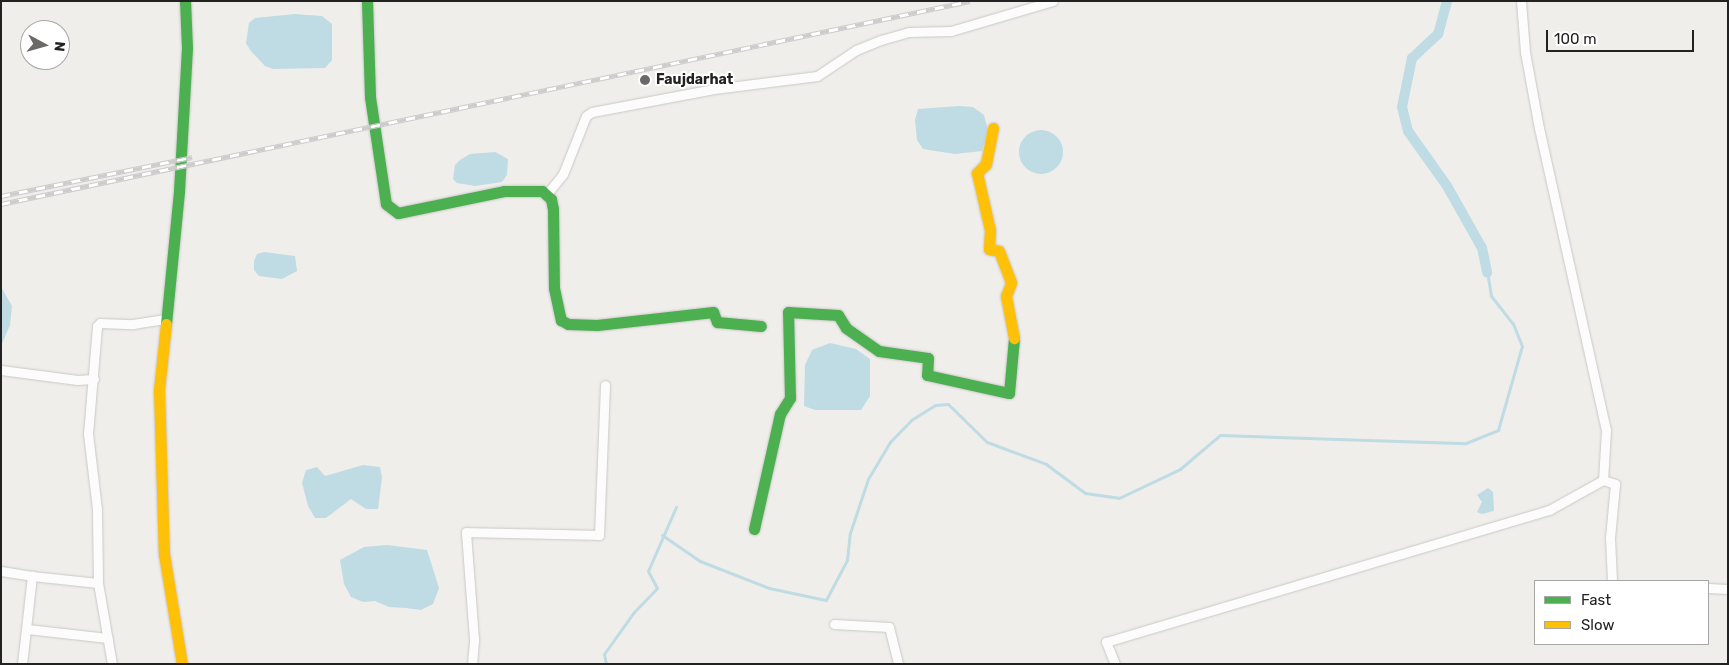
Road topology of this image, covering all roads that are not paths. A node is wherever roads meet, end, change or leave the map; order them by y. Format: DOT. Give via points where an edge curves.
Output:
graph roads {
  1 [pos="185,1"];
  2 [pos="367,1"];
  3 [pos="1053,1"];
  4 [pos="1521,1"];
  5 [pos="994,128"];
  6 [pos="546,194"];
  7 [pos="166,319"];
  8 [pos="761,326"];
  9 [pos="1,370"];
  10 [pos="94,378"];
  11 [pos="605,385"];
  12 [pos="1603,480"];
  13 [pos="754,528"];
  14 [pos="1,571"];
  15 [pos="32,576"];
  16 [pos="1612,580"];
  17 [pos="98,584"];
  18 [pos="1709,588"];
  19 [pos="1728,589"];
  20 [pos="834,624"];
  21 [pos="27,629"];
  22 [pos="107,638"];
  23 [pos="22,664"];
  24 [pos="112,664"];
  25 [pos="182,664"];
  26 [pos="472,664"];
  27 [pos="898,664"];
  28 [pos="1115,664"];
  1 -- 7 [label="street" via="187,48 179,183"];
  2 -- 6 [label="street" via="370,97 386,204 398,213 504,191 528,189"];
  3 -- 6 [label="street" via="951,31 910,32 881,40 856,50 817,76 714,89 592,112 586,116 563,174"];
  4 -- 12 [label="street" via="1525,52 1539,128 1606,430"];
  5 -- 13 [label="street" via="986,164 977,173 990,230 989,249 999,251 1011,283 1006,296 1015,332 1009,393 927,375 928,358 879,351 846,328 838,315 788,312 790,398 780,414"];
  6 -- 8 [label="street" via="551,199 554,223 561,320 568,324 596,325 713,312 717,322"];
  7 -- 10 [label="street" via="133,324 100,323 96,333"];
  7 -- 25 [label="street" via="160,390 164,554"];
  9 -- 10 [label="street" via="77,380"];
  10 -- 17 [label="street" via="88,434 97,509"];
  11 -- 26 [label="street" via="598,535 466,532 474,639"];
  12 -- 16 [label="street" via="1615,484 1610,538"];
  12 -- 28 [label="street" via="1551,509 1106,642"];
  14 -- 15 [label="street"];
  15 -- 17 [label="street"];
  15 -- 21 [label="street"];
  17 -- 22 [label="street"];
  18 -- 19 [label="street"];
  20 -- 27 [label="street" via="889,627"];
  21 -- 22 [label="street"];
  21 -- 23 [label="street"];
  22 -- 24 [label="street"];
}
